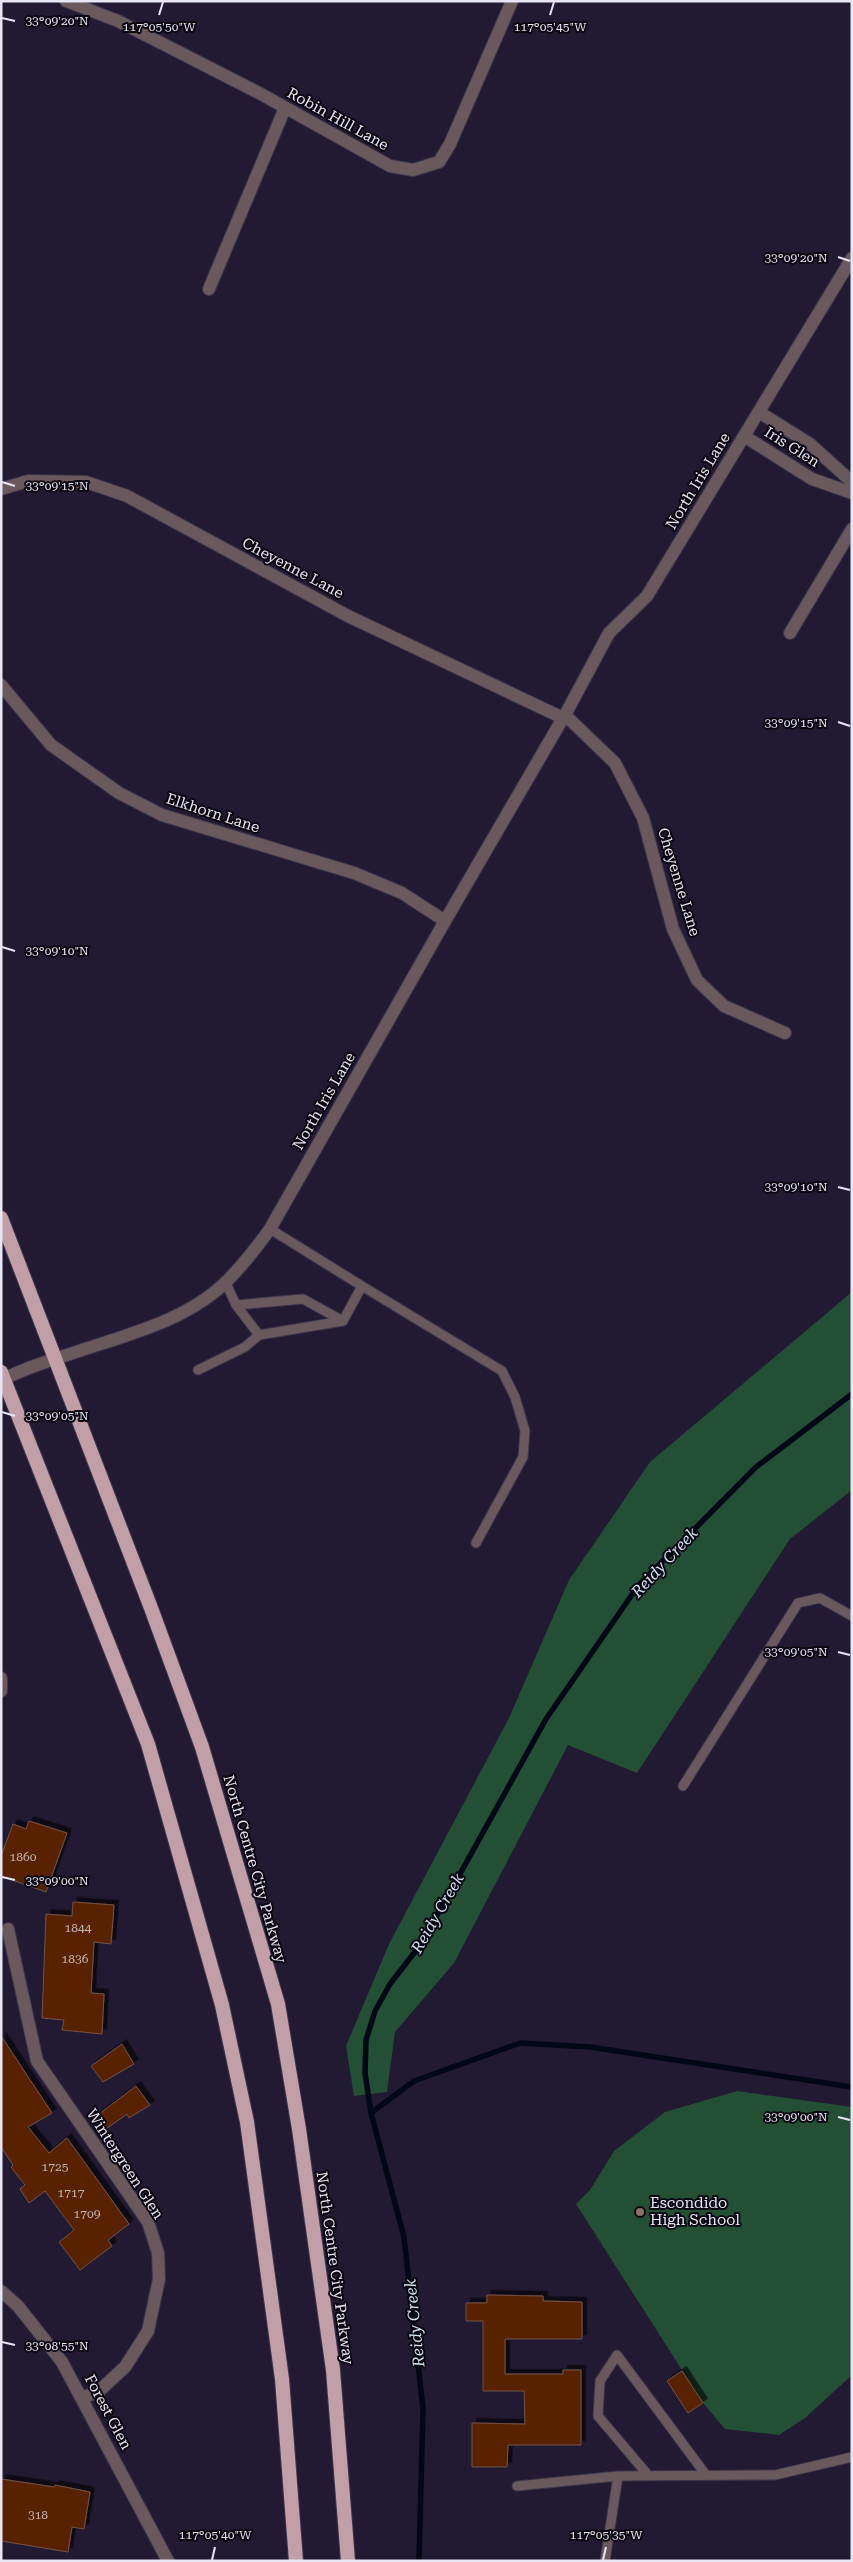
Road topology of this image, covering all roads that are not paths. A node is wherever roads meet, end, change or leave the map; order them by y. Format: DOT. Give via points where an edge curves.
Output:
graph roads {
  1 [pos="66,1"];
  2 [pos="512,1"];
  3 [pos="285,108"];
  4 [pos="852,258"];
  5 [pos="209,289"];
  6 [pos="759,412"];
  7 [pos="744,436"];
  8 [pos="852,482"];
  9 [pos="1,489"];
  10 [pos="852,493"];
  11 [pos="852,529"];
  12 [pos="790,633"];
  13 [pos="1,686"];
  14 [pos="564,717"];
  15 [pos="445,921"];
  16 [pos="785,1033"];
  17 [pos="1,1218"];
  18 [pos="270,1230"];
  19 [pos="226,1283"];
  20 [pos="362,1286"];
  21 [pos="236,1305"];
  22 [pos="343,1321"];
  23 [pos="259,1335"];
  24 [pos="56,1358"];
  25 [pos="198,1370"];
  26 [pos="2,1377"];
  27 [pos="476,1543"];
  28 [pos="852,1616"];
  29 [pos="1,1678"];
  30 [pos="1,1691"];
  31 [pos="683,1786"];
  32 [pos="8,1929"];
  33 [pos="1,2291"];
  34 [pos="82,2398"];
  35 [pos="852,2457"];
  36 [pos="648,2475"];
  37 [pos="706,2475"];
  38 [pos="618,2476"];
  39 [pos="517,2486"];
  40 [pos="168,2561"];
  41 [pos="296,2561"];
  42 [pos="348,2561"];
  43 [pos="605,2561"];
  1 -- 3 [label="street, Robin Hill Lane" via="118,21"];
  2 -- 3 [label="street, Robin Hill Lane" via="450,144 439,162 413,170 390,166"];
  3 -- 5 [label="street"];
  4 -- 6 [label="street, North Iris Lane"];
  6 -- 7 [label="street, North Iris Lane"];
  6 -- 8 [label="street, Iris Glen" via="810,444"];
  7 -- 10 [label="street, Iris Glen" via="812,479"];
  7 -- 14 [label="street, North Iris Lane" via="647,596 609,633"];
  9 -- 14 [label="street, Cheyenne Lane" via="28,481 86,482 127,496 348,616"];
  11 -- 12 [label="street"];
  13 -- 15 [label="street, Elkhorn Lane" via="51,745 119,793 162,815 354,873 402,893"];
  14 -- 15 [label="street, North Iris Lane"];
  14 -- 16 [label="street, Cheyenne Lane" via="615,763 642,818 673,929 697,980 724,1006"];
  15 -- 18 [label="street, North Iris Lane"];
  17 -- 24 [label="highway, North Centre City Parkway"];
  18 -- 19 [label="street, North Iris Lane"];
  18 -- 20 [label="lane"];
  19 -- 21 [label="lane"];
  19 -- 24 [label="street, North Iris Lane" via="186,1312"];
  20 -- 22 [label="lane"];
  20 -- 27 [label="lane" via="502,1372 515,1397 525,1432 523,1457"];
  21 -- 22 [label="lane" via="303,1299"];
  21 -- 23 [label="lane"];
  22 -- 23 [label="lane"];
  23 -- 25 [label="lane" via="245,1347"];
  24 -- 26 [label="street, North Iris Lane"];
  24 -- 42 [label="highway, North Centre City Parkway" via="202,1747 278,2004 333,2370"];
  26 -- 41 [label="highway" via="148,1744 222,2005 247,2122 279,2360"];
  28 -- 31 [label="lane" via="820,1598 798,1602"];
  29 -- 30 [label="street"];
  32 -- 34 [label="street, Wintergreen Glen" via="37,2061 148,2222 158,2253 159,2279 148,2331 125,2367 99,2391"];
  33 -- 34 [label="street, Forest Glen" via="18,2306 62,2362"];
  34 -- 40 [label="street, Forest Glen"];
  35 -- 37 [label="lane" via="775,2475"];
  36 -- 37 [label="lane"];
  36 -- 37 [label="lane" via="598,2416 600,2381 617,2355"];
  36 -- 38 [label="lane"];
  38 -- 39 [label="lane"];
  38 -- 43 [label="lane"];
}
